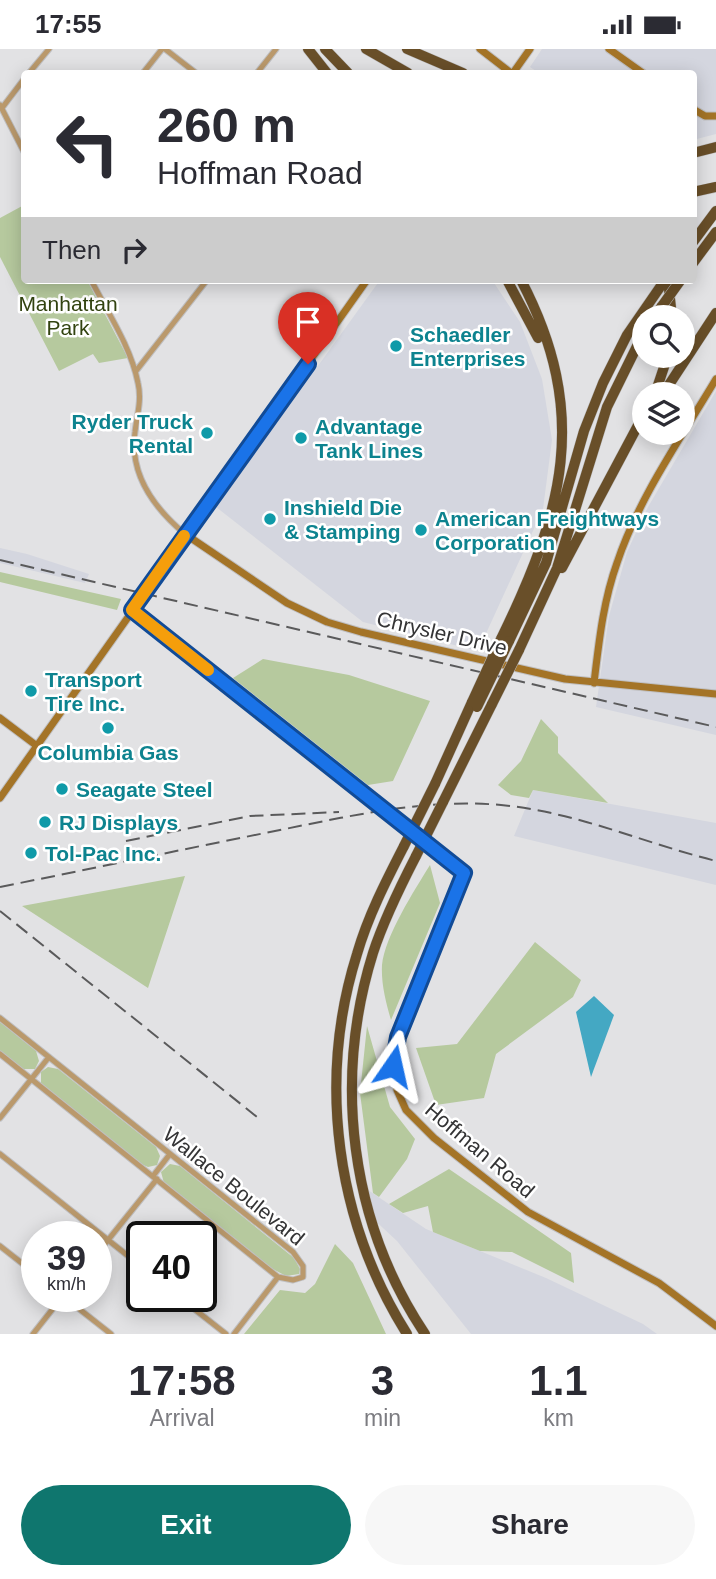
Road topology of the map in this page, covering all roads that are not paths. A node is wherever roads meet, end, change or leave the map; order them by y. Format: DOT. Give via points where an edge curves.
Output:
graph roads {
  1 [pos="48,49"];
  2 [pos="164,49"];
  3 [pos="276,49"];
  4 [pos="309,49"];
  5 [pos="325,49"];
  6 [pos="366,49"];
  7 [pos="407,49"];
  8 [pos="480,49"];
  9 [pos="530,49"];
  10 [pos="609,49"];
  11 [pos="31,70"];
  12 [pos="146,70"];
  13 [pos="192,70"];
  14 [pos="259,70"];
  15 [pos="325,70"];
  16 [pos="345,70"];
  17 [pos="403,70"];
  18 [pos="456,70"];
  19 [pos="508,70"];
  20 [pos="514,70"];
  21 [pos="639,70"];
  22 [pos="21,83"];
  23 [pos="1,106"];
  24 [pos="697,111"];
  25 [pos="716,116"];
  26 [pos="21,146"];
  27 [pos="716,147"];
  28 [pos="697,152"];
  29 [pos="716,187"];
  30 [pos="697,191"];
  31 [pos="716,211"];
  32 [pos="716,232"];
  33 [pos="697,237"];
  34 [pos="697,258"];
  35 [pos="93,284"];
  36 [pos="204,284"];
  37 [pos="364,284"];
  38 [pos="509,284"];
  39 [pos="523,284"];
  40 [pos="663,284"];
  41 [pos="664,284"];
  42 [pos="677,284"];
  43 [pos="663,305"];
  44 [pos="669,305"];
  45 [pos="716,313"];
  46 [pos="632,357"];
  47 [pos="135,371"];
  48 [pos="716,379"];
  49 [pos="671,382"];
  50 [pos="632,437"];
  51 [pos="560,481"];
  52 [pos="185,534"];
  53 [pos="545,596"];
  54 [pos="132,610"];
  55 [pos="505,640"];
  56 [pos="594,683"];
  57 [pos="716,694"];
  58 [pos="0,718"];
  59 [pos="37,746"];
  60 [pos="0,798"];
  61 [pos="0,1018"];
  62 [pos="0,1054"];
  63 [pos="49,1057"];
  64 [pos="32,1079"];
  65 [pos="0,1118"];
  66 [pos="0,1154"];
  67 [pos="170,1154"];
  68 [pos="155,1177"];
  69 [pos="84,1221"];
  70 [pos="112,1235"];
  71 [pos="112,1243"];
  72 [pos="0,1245"];
  73 [pos="126,1254"];
  74 [pos="21,1262"];
  75 [pos="278,1277"];
  76 [pos="51,1312"];
  77 [pos="82,1312"];
  78 [pos="198,1312"];
  79 [pos="716,1326"];
  80 [pos="33,1334"];
  81 [pos="111,1334"];
  82 [pos="226,1334"];
  83 [pos="234,1334"];
  84 [pos="407,1334"];
  85 [pos="425,1334"];
  1 -- 11 [label="street"];
  2 -- 12 [label="street"];
  2 -- 13 [label="street"];
  3 -- 14 [label="street"];
  4 -- 15 [label="highway"];
  5 -- 16 [label="highway"];
  6 -- 17 [label="highway"];
  7 -- 18 [label="highway"];
  8 -- 19 [label="street"];
  9 -- 20 [label="street"];
  10 -- 21 [label="street"];
  22 -- 23 [label="street"];
  23 -- 26 [label="street"];
  24 -- 25 [label="street"];
  27 -- 28 [label="highway"];
  29 -- 30 [label="highway"];
  31 -- 33 [label="highway"];
  32 -- 34 [label="highway"];
  35 -- 47 [label="street"];
  36 -- 47 [label="street"];
  37 -- 52 [label="street"];
  38 -- 51 [label="highway" via="545,358 558,432"];
  39 -- 51 [label="highway" via="542,330 556,383 562,436"];
  40 -- 55 [label="highway" via="627,335 603,383 584,431 551,551"];
  41 -- 44 [label="highway"];
  42 -- 43 [label="highway, bridge"];
  45 -- 49 [label="highway"];
  46 -- 53 [label="highway" via="603,417"];
  47 -- 52 [label="street" via="140,399 136,465 149,494"];
  48 -- 56 [label="street" via="623,547 604,610"];
  50 -- 53 [label="highway"];
  51 -- 55 [label="highway" via="542,548"];
  52 -- 54 [label="street"];
  52 -- 56 [label="street, Chrysler Drive" via="259,586 327,622"];
  53 -- 85 [label="highway, bridge" via="377,941 359,1007 351,1086 358,1167 379,1244"];
  54 -- 59 [label="street"];
  54 -- 79 [label="street, Hoffman Road" via="464,873 394,1052 397,1090 412,1118 537,1218 659,1283"];
  55 -- 84 [label="highway, bridge" via="367,924 347,989 337,1065 340,1153 357,1226 377,1279"];
  56 -- 57 [label="street, Chrysler Drive"];
  58 -- 59 [label="street"];
  59 -- 60 [label="street"];
  61 -- 63 [label="street, Wallace Boulevard"];
  62 -- 64 [label="street, Wallace Boulevard"];
  63 -- 64 [label="street"];
  63 -- 67 [label="street, Wallace Boulevard"];
  64 -- 65 [label="street"];
  64 -- 68 [label="street, Wallace Boulevard"];
  66 -- 69 [label="street"];
  67 -- 68 [label="street"];
  67 -- 75 [label="street, Wallace Boulevard" via="298,1257 303,1277"];
  68 -- 70 [label="street"];
  68 -- 75 [label="street, Wallace Boulevard"];
  71 -- 73 [label="street"];
  72 -- 74 [label="street"];
  75 -- 83 [label="street"];
  76 -- 80 [label="street"];
  77 -- 81 [label="street"];
  78 -- 82 [label="street"];
}
